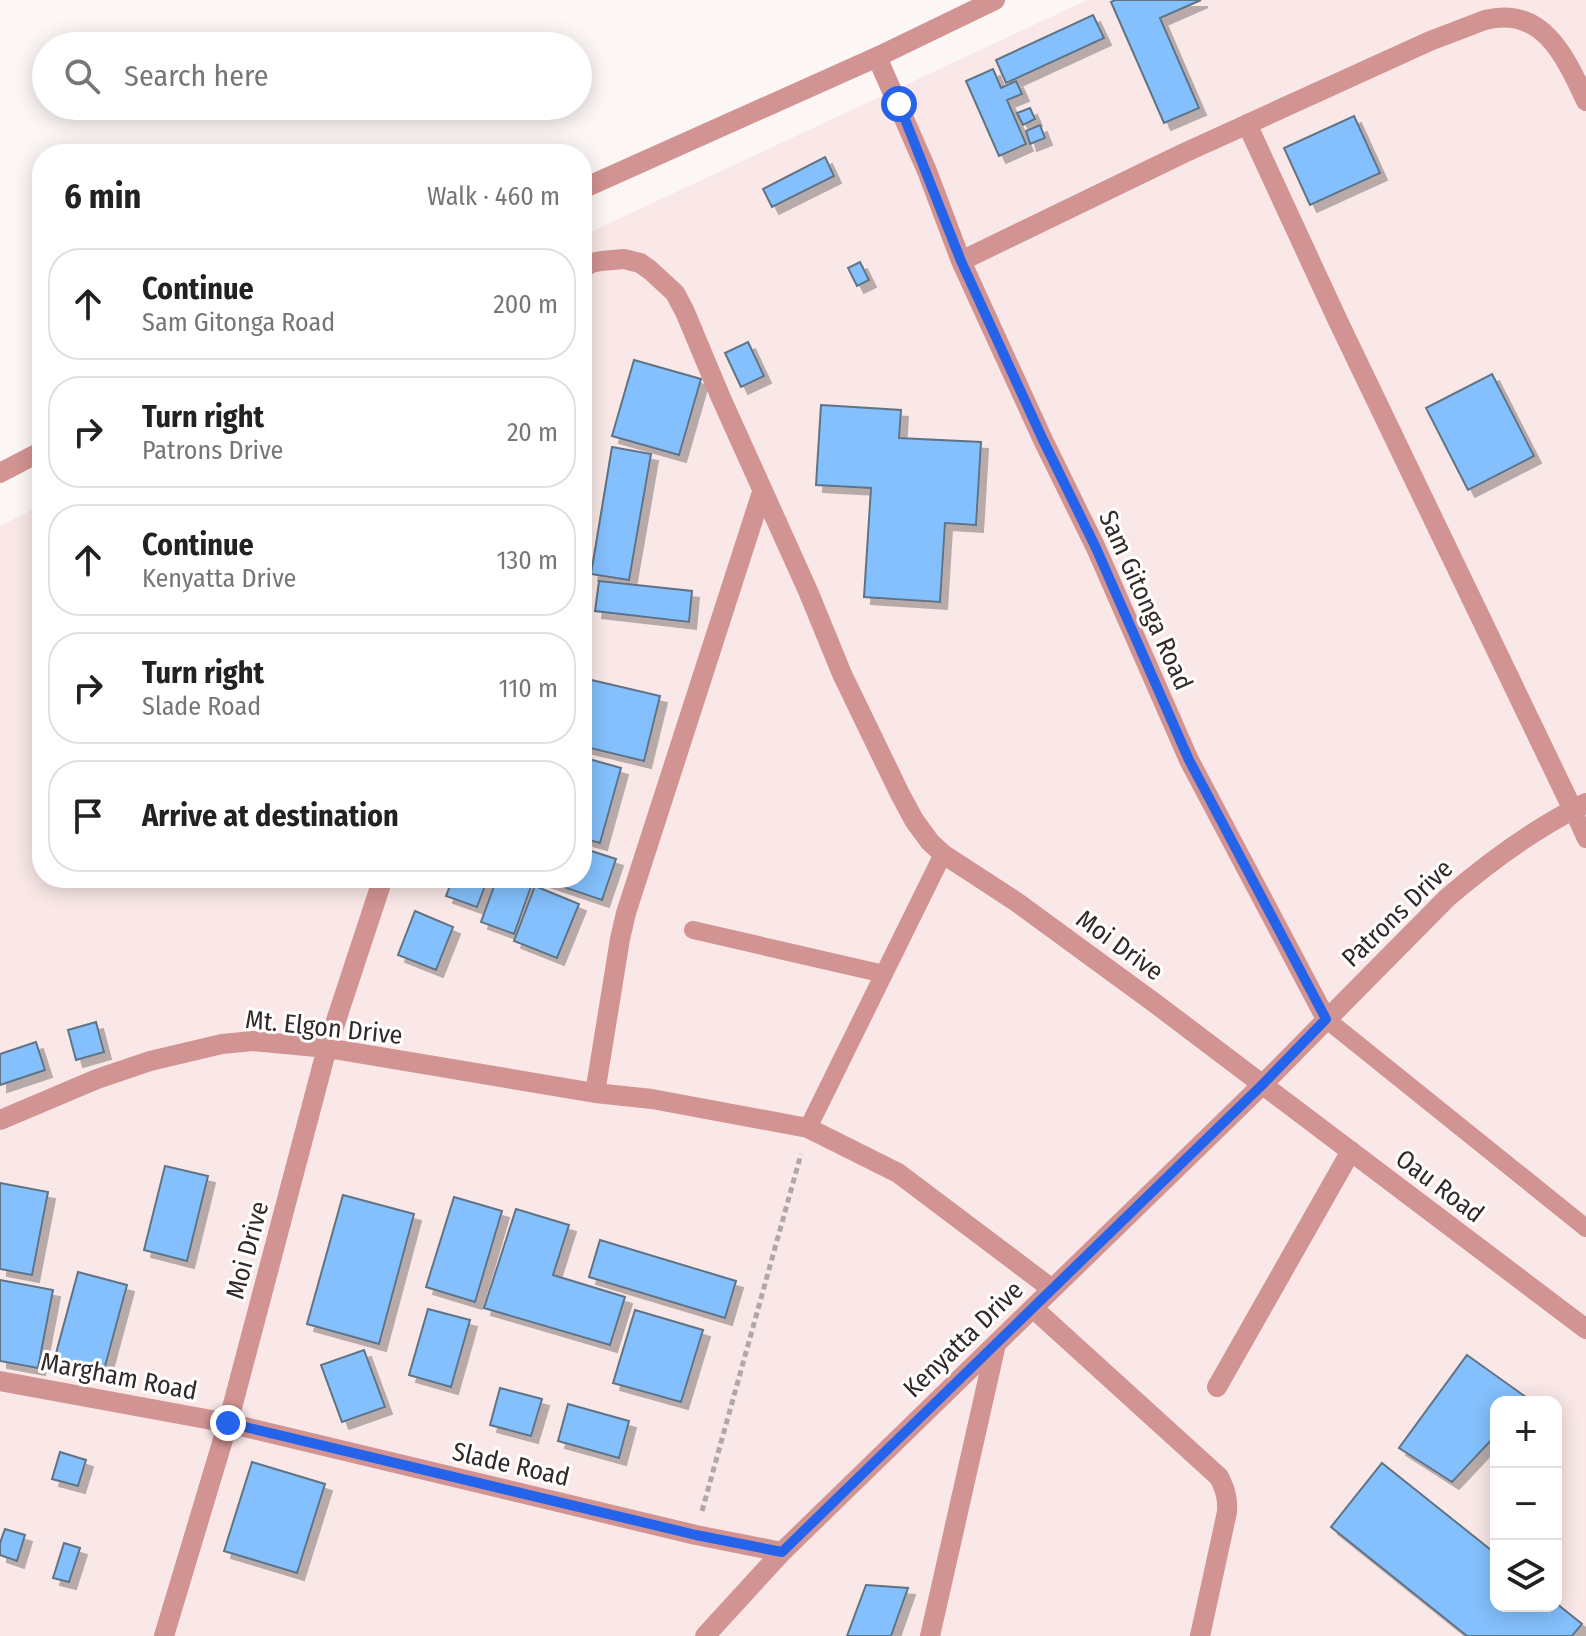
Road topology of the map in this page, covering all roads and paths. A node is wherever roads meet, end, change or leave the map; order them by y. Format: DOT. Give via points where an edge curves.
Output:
graph roads {
  1 [pos="995,0"];
  2 [pos="877,57"];
  3 [pos="1586,101"];
  4 [pos="1247,124"];
  5 [pos="592,185"];
  6 [pos="961,261"];
  7 [pos="592,263"];
  8 [pos="32,456"];
  9 [pos="0,473"];
  10 [pos="762,492"];
  11 [pos="1579,806"];
  12 [pos="1586,839"];
  13 [pos="943,854"];
  14 [pos="380,888"];
  15 [pos="693,930"];
  16 [pos="884,974"];
  17 [pos="1326,1019"];
  18 [pos="327,1048"];
  19 [pos="1262,1085"];
  20 [pos="595,1093"];
  21 [pos="0,1120"];
  22 [pos="808,1128"];
  23 [pos="1351,1151"];
  24 [pos="1586,1228"];
  25 [pos="1052,1289"];
  26 [pos="1033,1308"];
  27 [pos="1586,1329"];
  28 [pos="996,1344"];
  29 [pos="0,1381"];
  30 [pos="1217,1387"];
  31 [pos="228,1423"];
  32 [pos="696,1535"];
  33 [pos="782,1552"];
  34 [pos="164,1636"];
  35 [pos="705,1636"];
  36 [pos="930,1636"];
  37 [pos="1200,1636"];
  1 -- 2 [label="street"];
  2 -- 5 [label="street"];
  2 -- 6 [label="street, Sam Gitonga Road"];
  3 -- 4 [label="street" via="1545,33 1529,22 1495,18 1430,41"];
  4 -- 6 [label="street"];
  4 -- 11 [label="street" via="1338,321"];
  6 -- 17 [label="street, Sam Gitonga Road" via="1189,760"];
  7 -- 10 [label="street, Moi Drive" via="640,263 675,293"];
  8 -- 9 [label="street"];
  10 -- 13 [label="street, Moi Drive" via="900,794"];
  10 -- 20 [label="street" via="626,913"];
  11 -- 12 [label="lane"];
  11 -- 17 [label="street, Patrons Drive" via="1474,875"];
  13 -- 16 [label="lane"];
  13 -- 19 [label="street, Moi Drive" via="1031,912"];
  14 -- 18 [label="street, Moi Drive"];
  15 -- 16 [label="lane"];
  16 -- 22 [label="lane"];
  17 -- 19 [label="street, Patrons Drive"];
  17 -- 24 [label="lane"];
  18 -- 20 [label="street, Mt. Elgon Drive"];
  18 -- 21 [label="street, Mt. Elgon Drive" via="253,1041 222,1044 97,1079"];
  18 -- 31 [label="street, Moi Drive"];
  19 -- 23 [label="street, Oau Road"];
  19 -- 25 [label="street, Kenyatta Drive"];
  20 -- 22 [label="street, Mt. Elgon Drive"];
  22 -- 25 [label="street, Mt. Elgon Drive" via="898,1173"];
  22 -- 32 [label="path"];
  23 -- 27 [label="street, Oau Road"];
  23 -- 30 [label="street"];
  25 -- 26 [label="street, Kenyatta Drive"];
  26 -- 28 [label="street, Kenyatta Drive"];
  26 -- 37 [label="street" via="1224,1486 1227,1512"];
  28 -- 33 [label="street, Kenyatta Drive"];
  28 -- 36 [label="street"];
  29 -- 31 [label="street, Margham Road"];
  31 -- 32 [label="street, Slade Road"];
  31 -- 34 [label="street, Moi Drive"];
  32 -- 33 [label="street, Slade Road"];
  33 -- 35 [label="street, Kenyatta Drive"];
}
